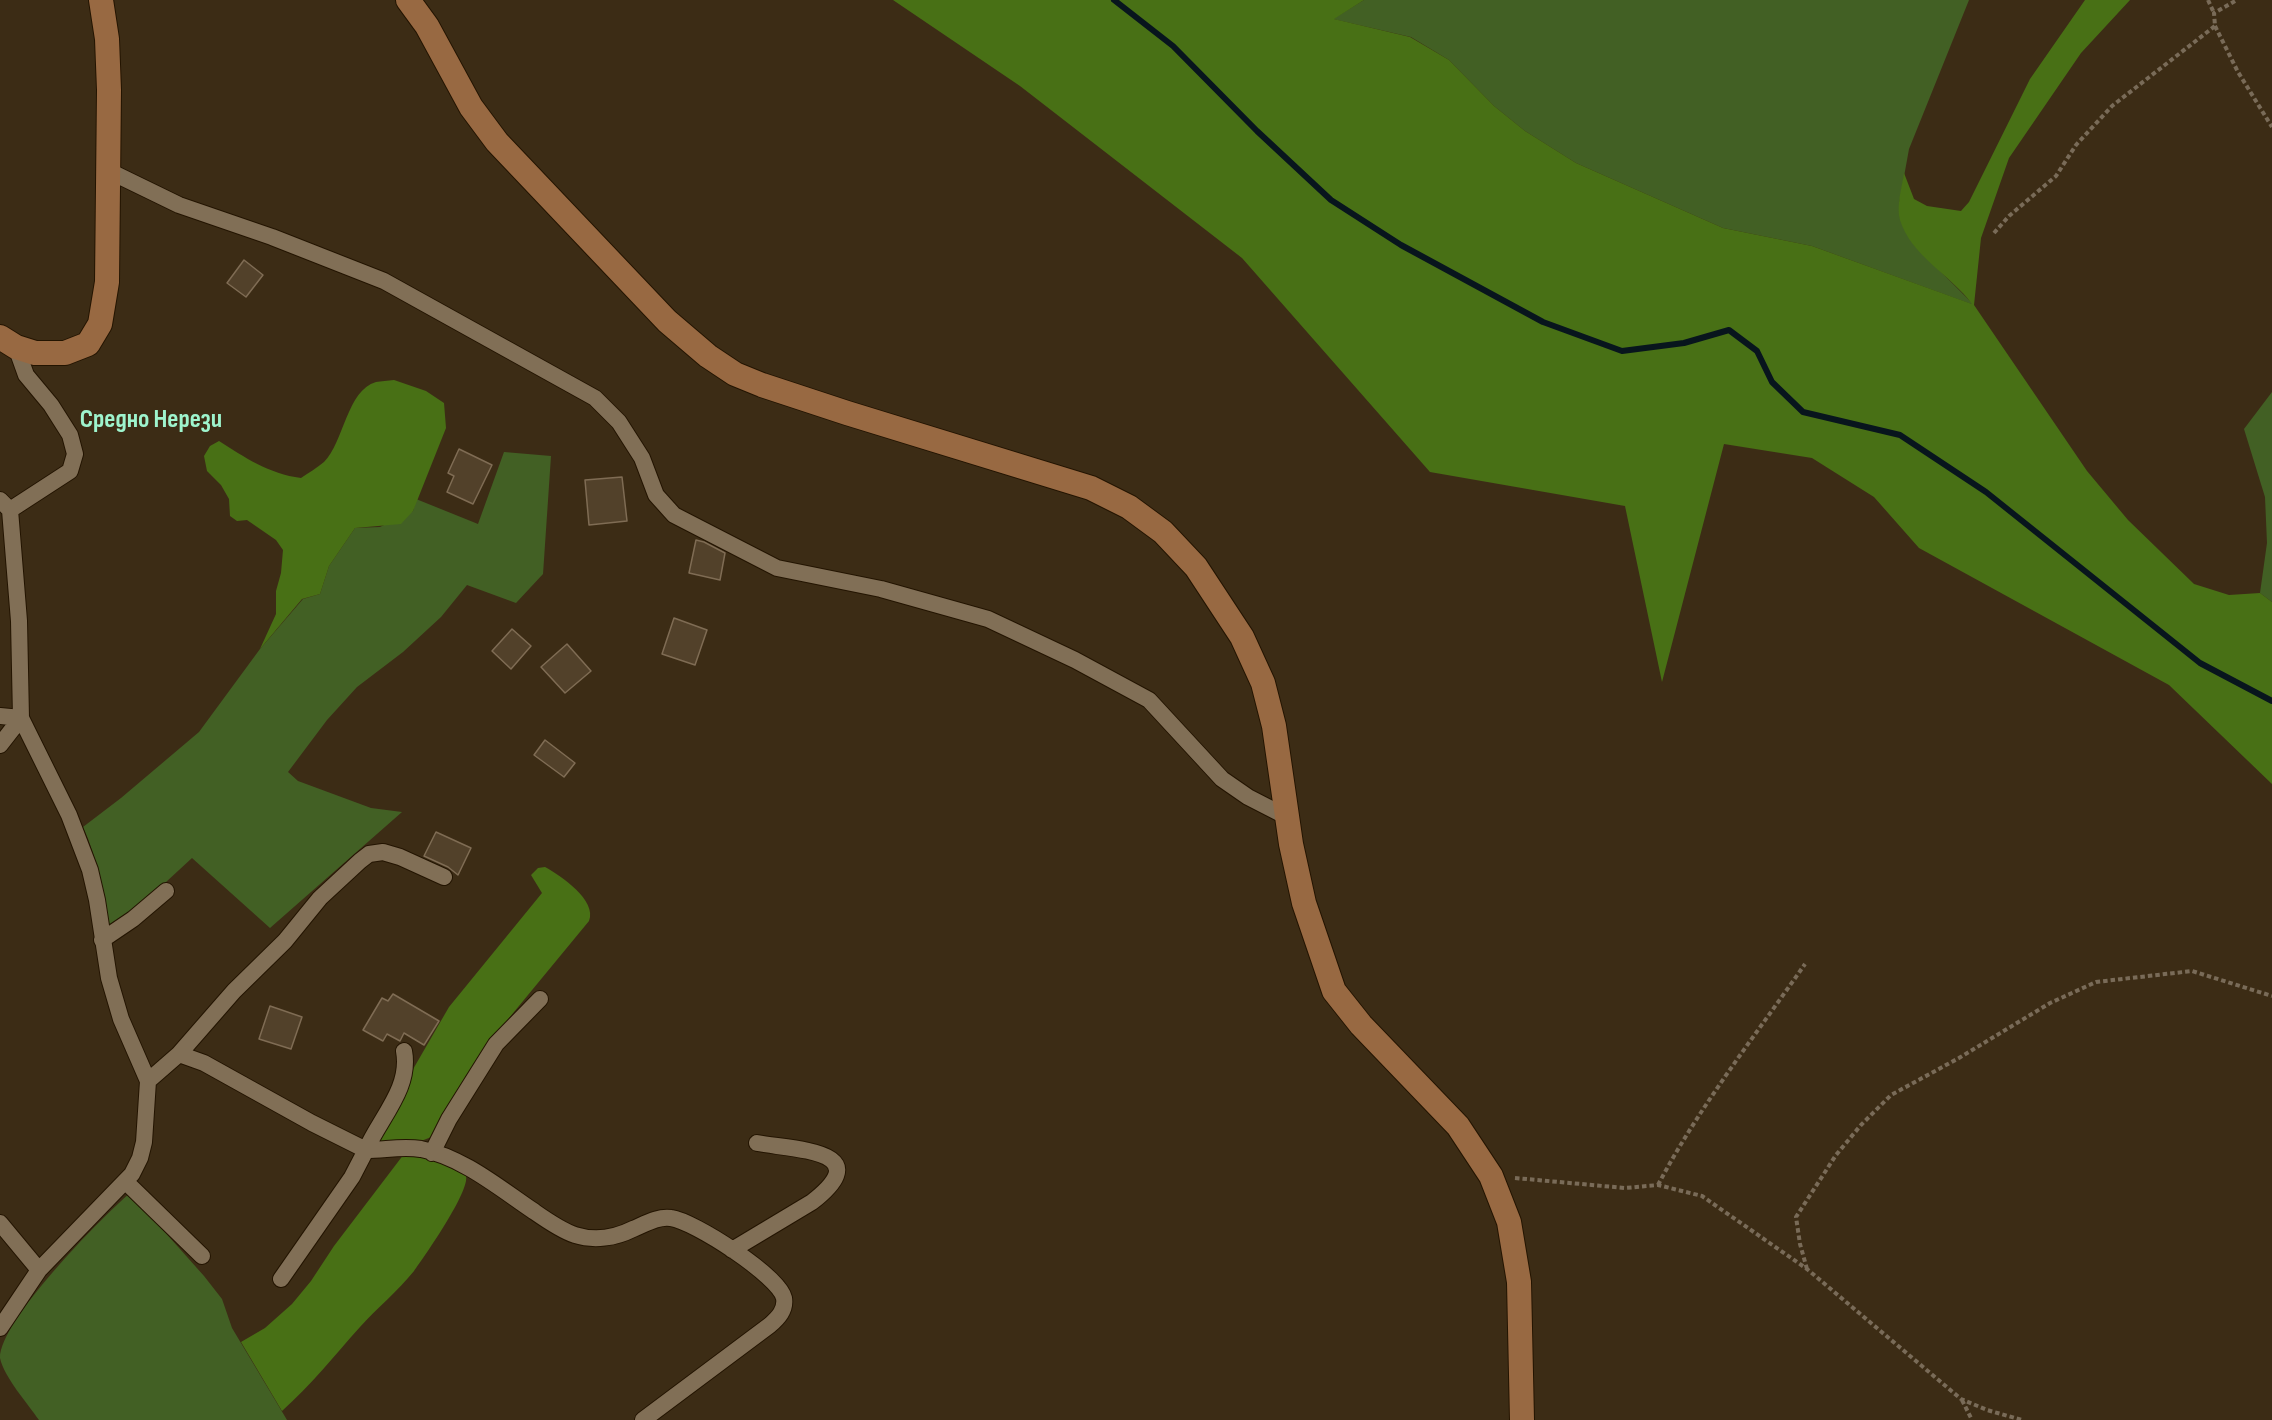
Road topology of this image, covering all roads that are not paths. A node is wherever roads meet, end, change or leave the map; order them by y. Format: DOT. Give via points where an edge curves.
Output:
graph roads {
  1 [pos="101,0"];
  2 [pos="408,0"];
  3 [pos="107,170"];
  4 [pos="8,342"];
  5 [pos="5,505"];
  6 [pos="0,716"];
  7 [pos="21,718"];
  8 [pos="0,745"];
  9 [pos="1287,817"];
  10 [pos="444,877"];
  11 [pos="166,891"];
  12 [pos="102,940"];
  13 [pos="540,999"];
  14 [pos="404,1051"];
  15 [pos="179,1054"];
  16 [pos="148,1081"];
  17 [pos="757,1143"];
  18 [pos="366,1150"];
  19 [pos="432,1153"];
  20 [pos="126,1182"];
  21 [pos="0,1223"];
  22 [pos="732,1250"];
  23 [pos="202,1256"];
  24 [pos="39,1270"];
  25 [pos="281,1278"];
  26 [pos="0,1328"];
  27 [pos="643,1420"];
  28 [pos="1522,1420"];
  1 -- 3 [label="street" via="109,90"];
  2 -- 9 [label="street" via="427,26 471,107 497,142 667,321 708,356 735,374 762,385 1091,488 1129,507 1163,532 1196,567 1242,637 1263,683 1274,726"];
  3 -- 4 [label="street" via="107,282 100,324 88,344 65,353 35,353"];
  3 -- 9 [label="street" via="179,205 384,281 595,399 619,422 642,458 656,495 674,515 777,568 881,589 988,619 1131,690 1149,700 1222,779"];
  4 -- 5 [label="street" via="26,375 70,435 75,454 70,471"];
  5 -- 7 [label="street" via="19,621"];
  6 -- 7 [label="street"];
  7 -- 8 [label="street"];
  7 -- 12 [label="street" via="79,839 94,886"];
  9 -- 28 [label="street" via="1304,903 1334,992 1458,1126 1491,1176 1509,1222 1519,1282"];
  10 -- 15 [label="street" via="391,854 369,854 320,898"];
  11 -- 12 [label="street"];
  12 -- 16 [label="street" via="121,1019"];
  13 -- 19 [label="street" via="496,1044"];
  14 -- 18 [label="street" via="401,1083"];
  15 -- 16 [label="street"];
  15 -- 18 [label="street" via="204,1063"];
  16 -- 20 [label="street" via="144,1142"];
  17 -- 22 [label="street" via="807,1150 839,1170 824,1193 812,1202"];
  18 -- 19 [label="street" via="399,1147"];
  18 -- 25 [label="street" via="352,1177"];
  19 -- 22 [label="street" via="459,1163 573,1234 612,1237 670,1217"];
  20 -- 23 [label="street"];
  20 -- 24 [label="street"];
  21 -- 24 [label="street"];
  22 -- 27 [label="street" via="775,1283 784,1300 780,1316"];
  24 -- 26 [label="street"];
}
